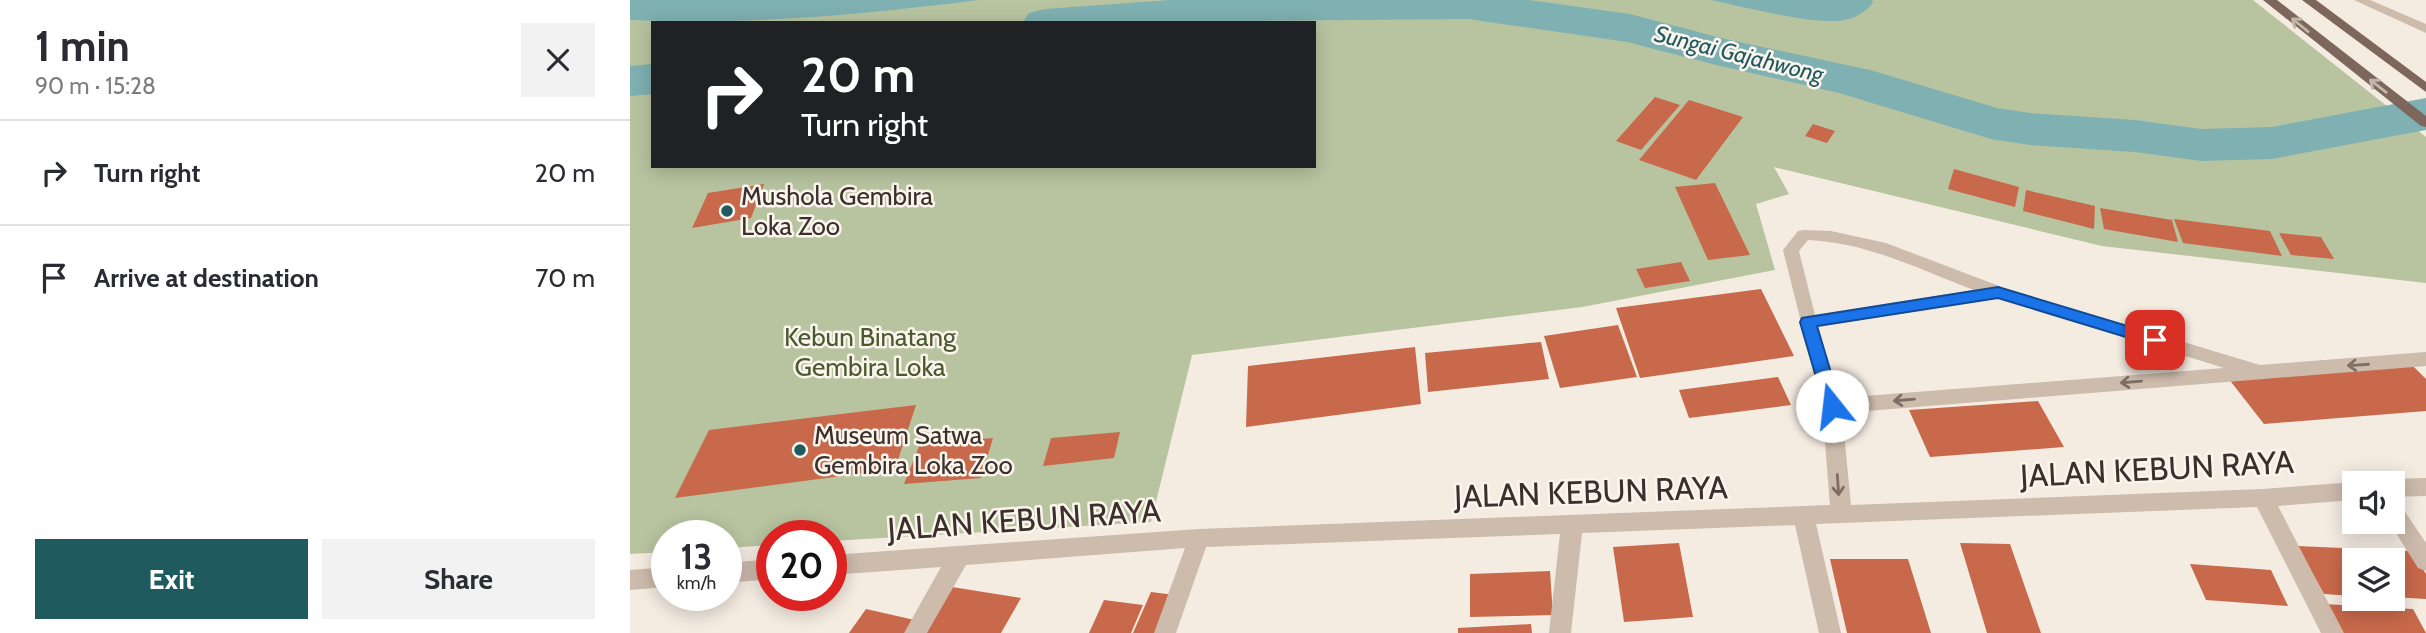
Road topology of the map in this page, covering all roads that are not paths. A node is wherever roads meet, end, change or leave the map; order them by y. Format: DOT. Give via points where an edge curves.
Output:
graph roads {
  1 [pos="2269,0"];
  2 [pos="2308,0"];
  3 [pos="2360,0"];
  4 [pos="2396,15"];
  5 [pos="2426,29"];
  6 [pos="2426,40"];
  7 [pos="2426,88"];
  8 [pos="2426,124"];
  9 [pos="1998,292"];
  10 [pos="1808,322"];
  11 [pos="2426,359"];
  12 [pos="2260,372"];
  13 [pos="1832,406"];
  14 [pos="2426,486"];
  15 [pos="2405,487"];
  16 [pos="2342,492"];
  17 [pos="2263,498"];
  18 [pos="1840,514"];
  19 [pos="1804,516"];
  20 [pos="1572,524"];
  21 [pos="2405,529"];
  22 [pos="1199,538"];
  23 [pos="959,556"];
  24 [pos="2426,561"];
  25 [pos="847,564"];
  26 [pos="651,578"];
  27 [pos="630,580"];
  28 [pos="915,633"];
  29 [pos="1165,633"];
  30 [pos="1560,633"];
  31 [pos="1830,633"];
  32 [pos="2333,633"];
  8 -- 1 [label="main road, one-way"];
  2 -- 7 [label="main road"];
  3 -- 4 [label="street"];
  4 -- 5 [label="street"];
  4 -- 6 [label="street"];
  9 -- 10 [label="street"];
  9 -- 10 [label="street" via="1862,240 1804,235 1791,250"];
  9 -- 12 [label="street"];
  10 -- 13 [label="street"];
  11 -- 12 [label="street, one-way"];
  12 -- 13 [label="street, one-way"];
  13 -- 18 [label="street, one-way"];
  14 -- 15 [label="street"];
  16 -- 17 [label="street, JALAN KEBUN RAYA"];
  17 -- 18 [label="street, JALAN KEBUN RAYA"];
  17 -- 32 [label="street"];
  18 -- 19 [label="street, JALAN KEBUN RAYA"];
  19 -- 20 [label="street, JALAN KEBUN RAYA"];
  19 -- 31 [label="street"];
  20 -- 22 [label="street, JALAN KEBUN RAYA"];
  20 -- 30 [label="street"];
  21 -- 24 [label="street"];
  22 -- 23 [label="street, JALAN KEBUN RAYA"];
  22 -- 29 [label="street"];
  23 -- 25 [label="street, JALAN KEBUN RAYA"];
  23 -- 28 [label="street"];
  26 -- 27 [label="street"];
}
